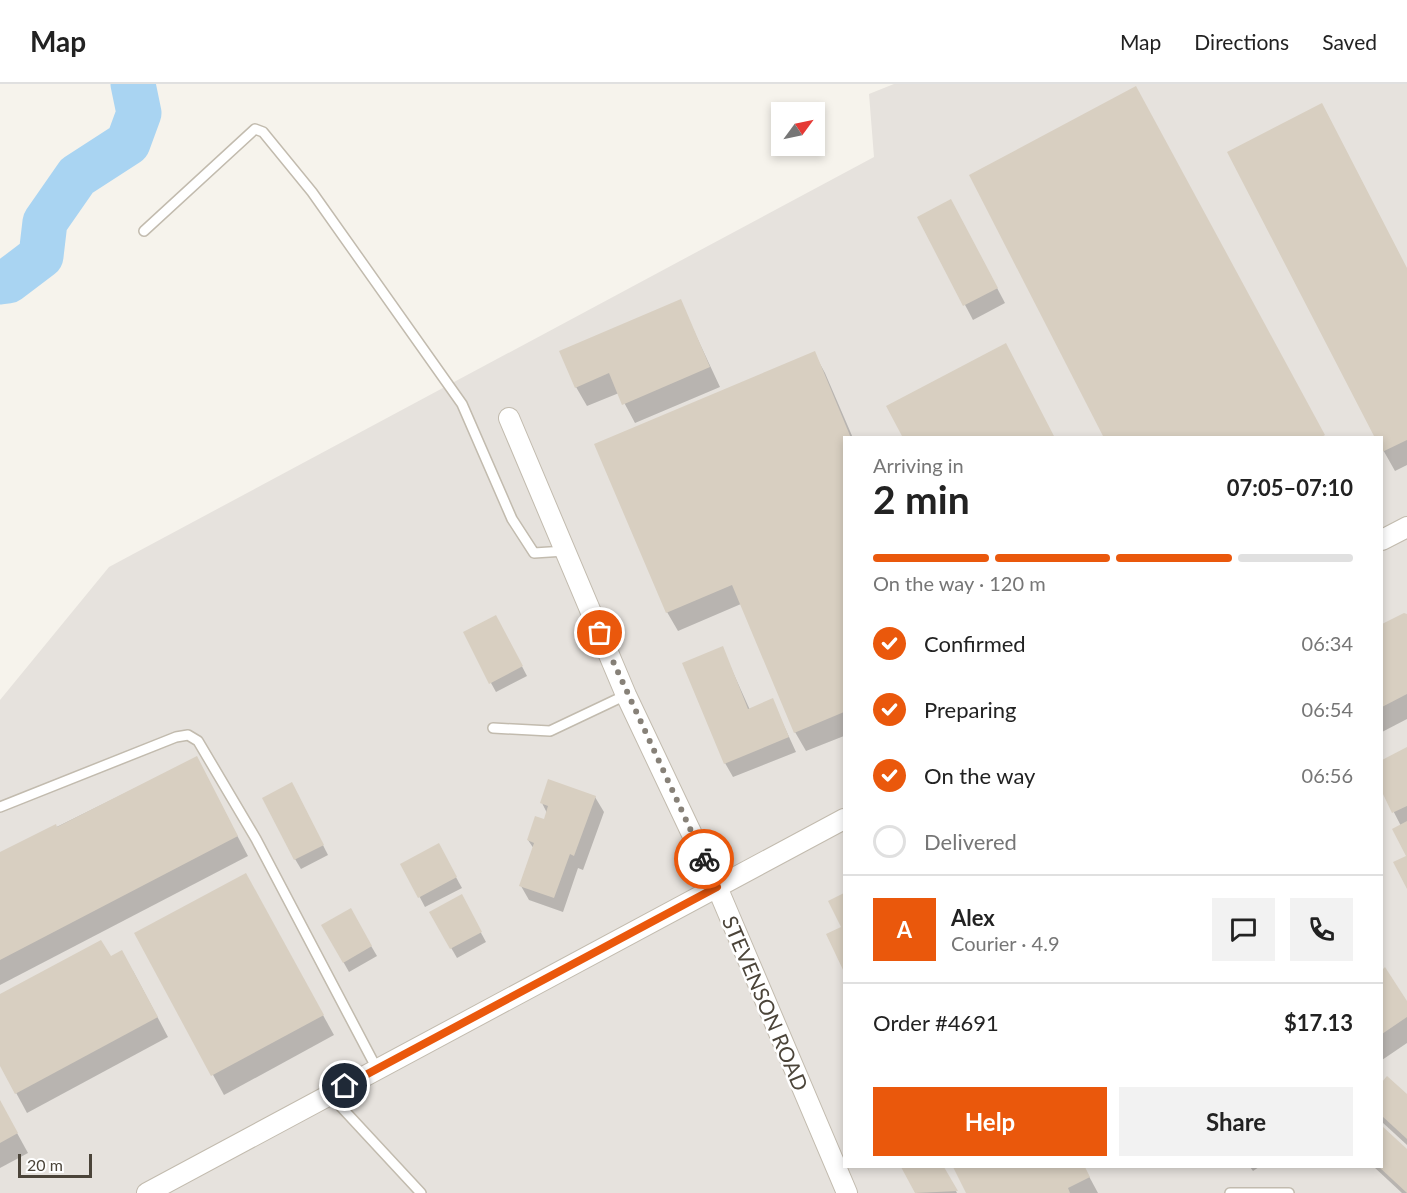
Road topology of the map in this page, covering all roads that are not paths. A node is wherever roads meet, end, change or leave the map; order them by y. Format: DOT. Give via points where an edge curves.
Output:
graph roads {
  1 [pos="144,231"];
  2 [pos="509,418"];
  3 [pos="1407,527"];
  4 [pos="1383,539"];
  5 [pos="565,551"];
  6 [pos="627,695"];
  7 [pos="494,728"];
  8 [pos="0,807"];
  9 [pos="843,820"];
  10 [pos="717,887"];
  11 [pos="377,1069"];
  12 [pos="330,1095"];
  13 [pos="147,1193"];
  14 [pos="421,1193"];
  15 [pos="847,1193"];
  16 [pos="1230,1193"];
  17 [pos="1289,1193"];
  1 -- 5 [label="lane" via="255,129 263,132 312,192 462,404 512,519 527,544 534,553"];
  2 -- 5 [label="street, STEVENSON ROAD"];
  3 -- 4 [label="street"];
  5 -- 6 [label="street, STEVENSON ROAD"];
  6 -- 7 [label="lane" via="550,731"];
  6 -- 10 [label="street, STEVENSON ROAD"];
  8 -- 11 [label="lane" via="167,740 188,735 198,741 255,839"];
  9 -- 10 [label="street"];
  10 -- 11 [label="street"];
  10 -- 15 [label="street, STEVENSON ROAD"];
  11 -- 12 [label="street"];
  12 -- 13 [label="street"];
  12 -- 14 [label="lane"];
  16 -- 17 [label="lane"];
}
